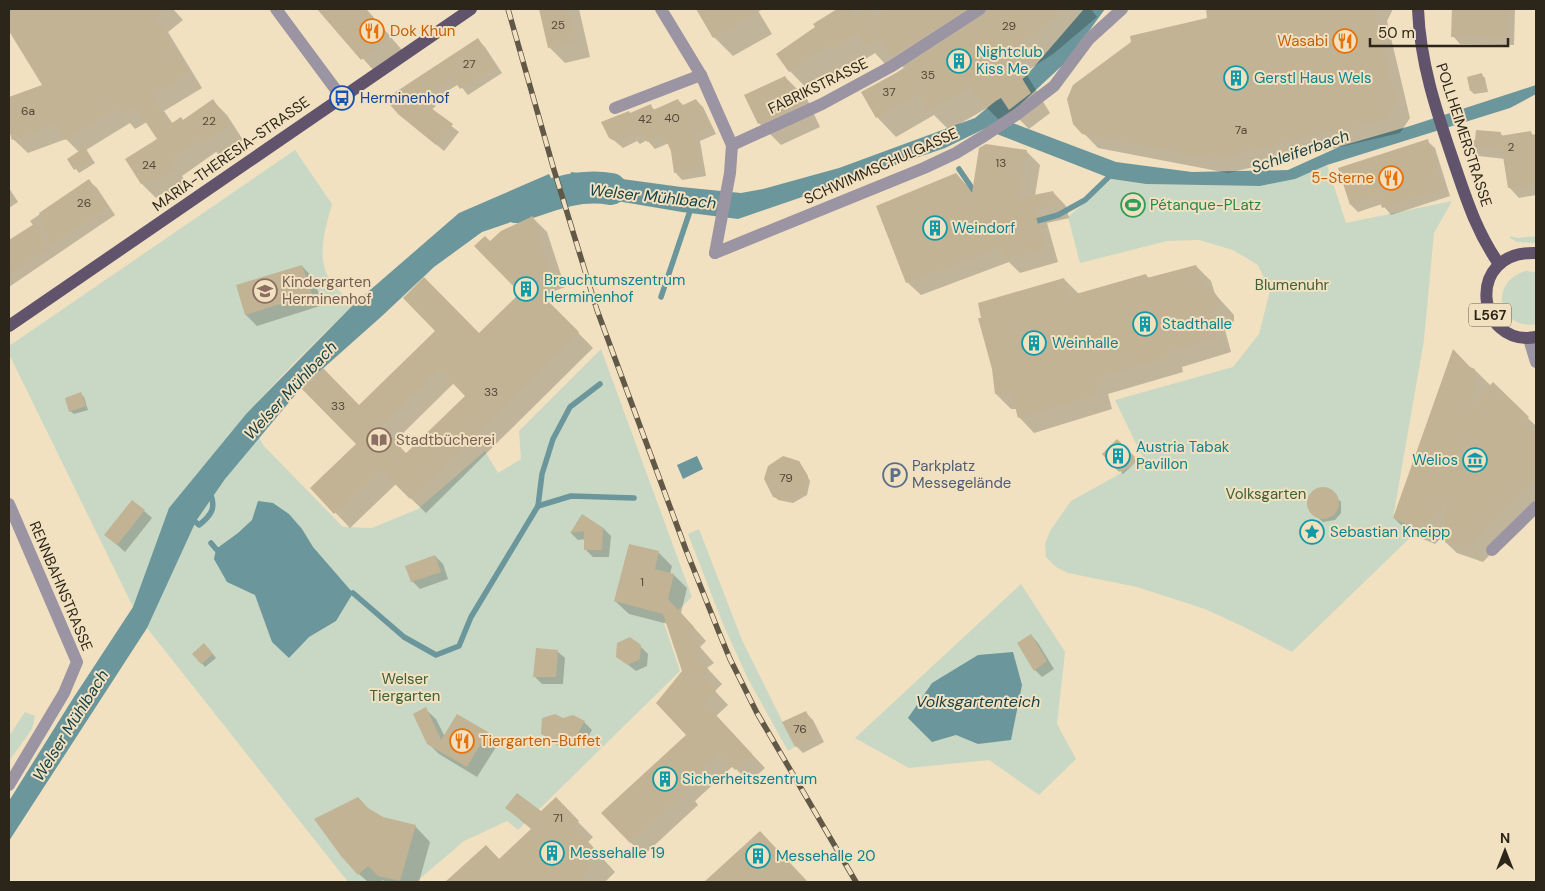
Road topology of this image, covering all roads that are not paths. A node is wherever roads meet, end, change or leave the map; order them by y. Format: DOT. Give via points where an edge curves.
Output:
graph roads {
  1 [pos="276,9"];
  2 [pos="471,9"];
  3 [pos="661,9"];
  4 [pos="980,9"];
  5 [pos="1122,9"];
  6 [pos="1418,9"];
  7 [pos="701,75"];
  8 [pos="342,98"];
  9 [pos="615,108"];
  10 [pos="732,145"];
  11 [pos="1536,253"];
  12 [pos="1499,264"];
  13 [pos="9,326"];
  14 [pos="1533,338"];
  15 [pos="1536,362"];
  16 [pos="9,504"];
  17 [pos="1536,507"];
  18 [pos="1492,550"];
  19 [pos="9,785"];
  1 -- 8 [label="street"];
  2 -- 8 [label="main road, MARIA-THERESIA-STRASSE"];
  3 -- 7 [label="street"];
  4 -- 10 [label="street, FABRIKSTRASSE" via="892,66 822,104"];
  5 -- 10 [label="street, SCHWIMMSCHULGASSE" via="1090,39 1054,86 1016,116 956,153 715,253"];
  6 -- 12 [label="main road, POLLHEIMERSTRASSE" via="1419,37 1442,128 1475,223"];
  7 -- 9 [label="street"];
  7 -- 10 [label="street"];
  8 -- 13 [label="main road, MARIA-THERESIA-STRASSE"];
  11 -- 12 [label="main road" via="1523,252"];
  12 -- 14 [label="main road, L567" via="1486,286 1489,312 1505,331 1516,337"];
  14 -- 15 [label="street"];
  16 -- 19 [label="street, RENNBAHNSTRASSE" via="77,662 64,693"];
  17 -- 18 [label="street"];
}
